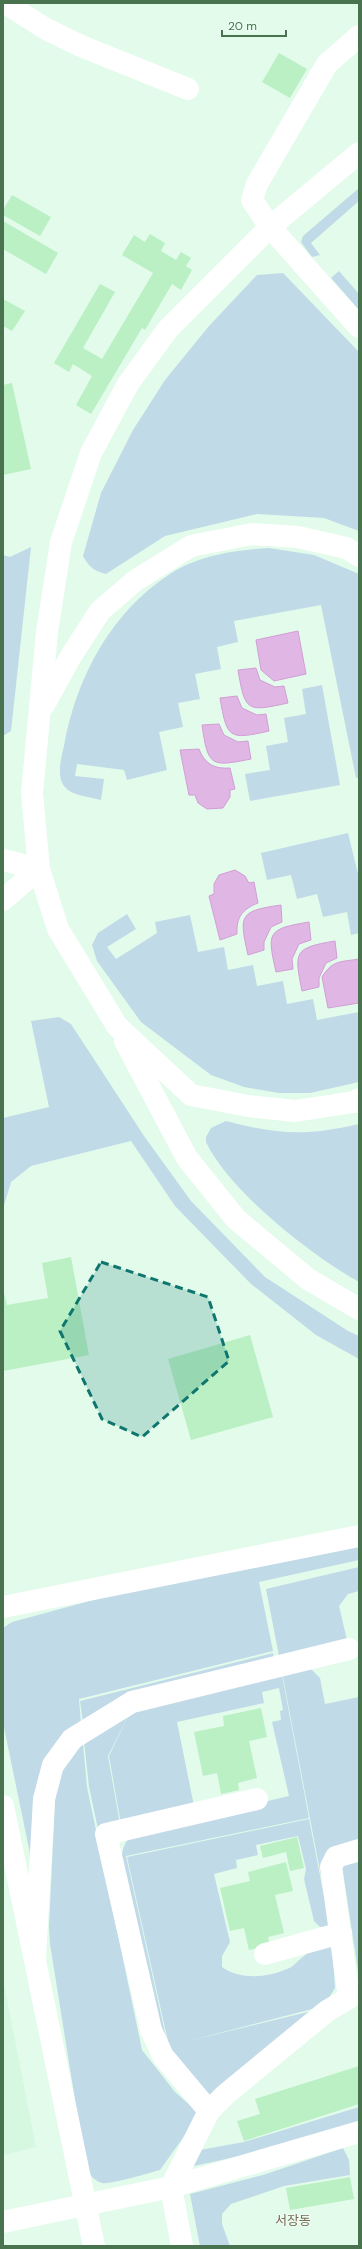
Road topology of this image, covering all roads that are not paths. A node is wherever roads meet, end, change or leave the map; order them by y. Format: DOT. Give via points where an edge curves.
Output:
graph roads {
  1 [pos="5,3"];
  2 [pos="359,36"];
  3 [pos="188,89"];
  4 [pos="359,153"];
  5 [pos="270,227"];
  6 [pos="359,327"];
  7 [pos="359,556"];
  8 [pos="40,712"];
  9 [pos="3,860"];
  10 [pos="39,869"];
  11 [pos="3,900"];
  12 [pos="117,1026"];
  13 [pos="359,1099"];
  14 [pos="359,1309"];
  15 [pos="359,1536"];
  16 [pos="3,1607"];
  17 [pos="349,1649"];
  18 [pos="257,1799"];
  19 [pos="3,1806"];
  20 [pos="359,1850"];
  21 [pos="341,1933"];
  22 [pos="265,1954"];
  23 [pos="34,1958"];
  24 [pos="354,1995"];
  25 [pos="209,2111"];
  26 [pos="359,2132"];
  27 [pos="171,2187"];
  28 [pos="86,2204"];
  29 [pos="3,2222"];
  30 [pos="94,2246"];
  31 [pos="182,2246"];
  1 -- 3 [label="street" via="46,29 81,46"];
  2 -- 5 [label="street" via="327,64 257,184 252,200"];
  4 -- 5 [label="street"];
  5 -- 6 [label="street"];
  5 -- 8 [label="street" via="168,329 128,384 91,453 61,542 47,632"];
  7 -- 8 [label="street" via="346,548 298,537 252,534 191,546 136,580 100,611"];
  8 -- 10 [label="street" via="32,793"];
  9 -- 10 [label="street"];
  10 -- 11 [label="street"];
  10 -- 12 [label="street" via="58,929"];
  12 -- 13 [label="street" via="191,1094 248,1106 294,1111 354,1102"];
  12 -- 14 [label="street" via="187,1158 236,1219 308,1279"];
  15 -- 16 [label="street"];
  17 -- 23 [label="street" via="132,1702 72,1739 53,1765 44,1799"];
  18 -- 25 [label="street" via="106,1834 151,2030 163,2056"];
  19 -- 23 [label="street"];
  20 -- 21 [label="street" via="336,1857 331,1867"];
  21 -- 22 [label="street"];
  21 -- 24 [label="street"];
  23 -- 28 [label="street"];
  24 -- 25 [label="street" via="321,2016"];
  25 -- 27 [label="street"];
  26 -- 27 [label="street"];
  27 -- 28 [label="street"];
  27 -- 31 [label="street"];
  28 -- 29 [label="street"];
  28 -- 30 [label="street"];
}
